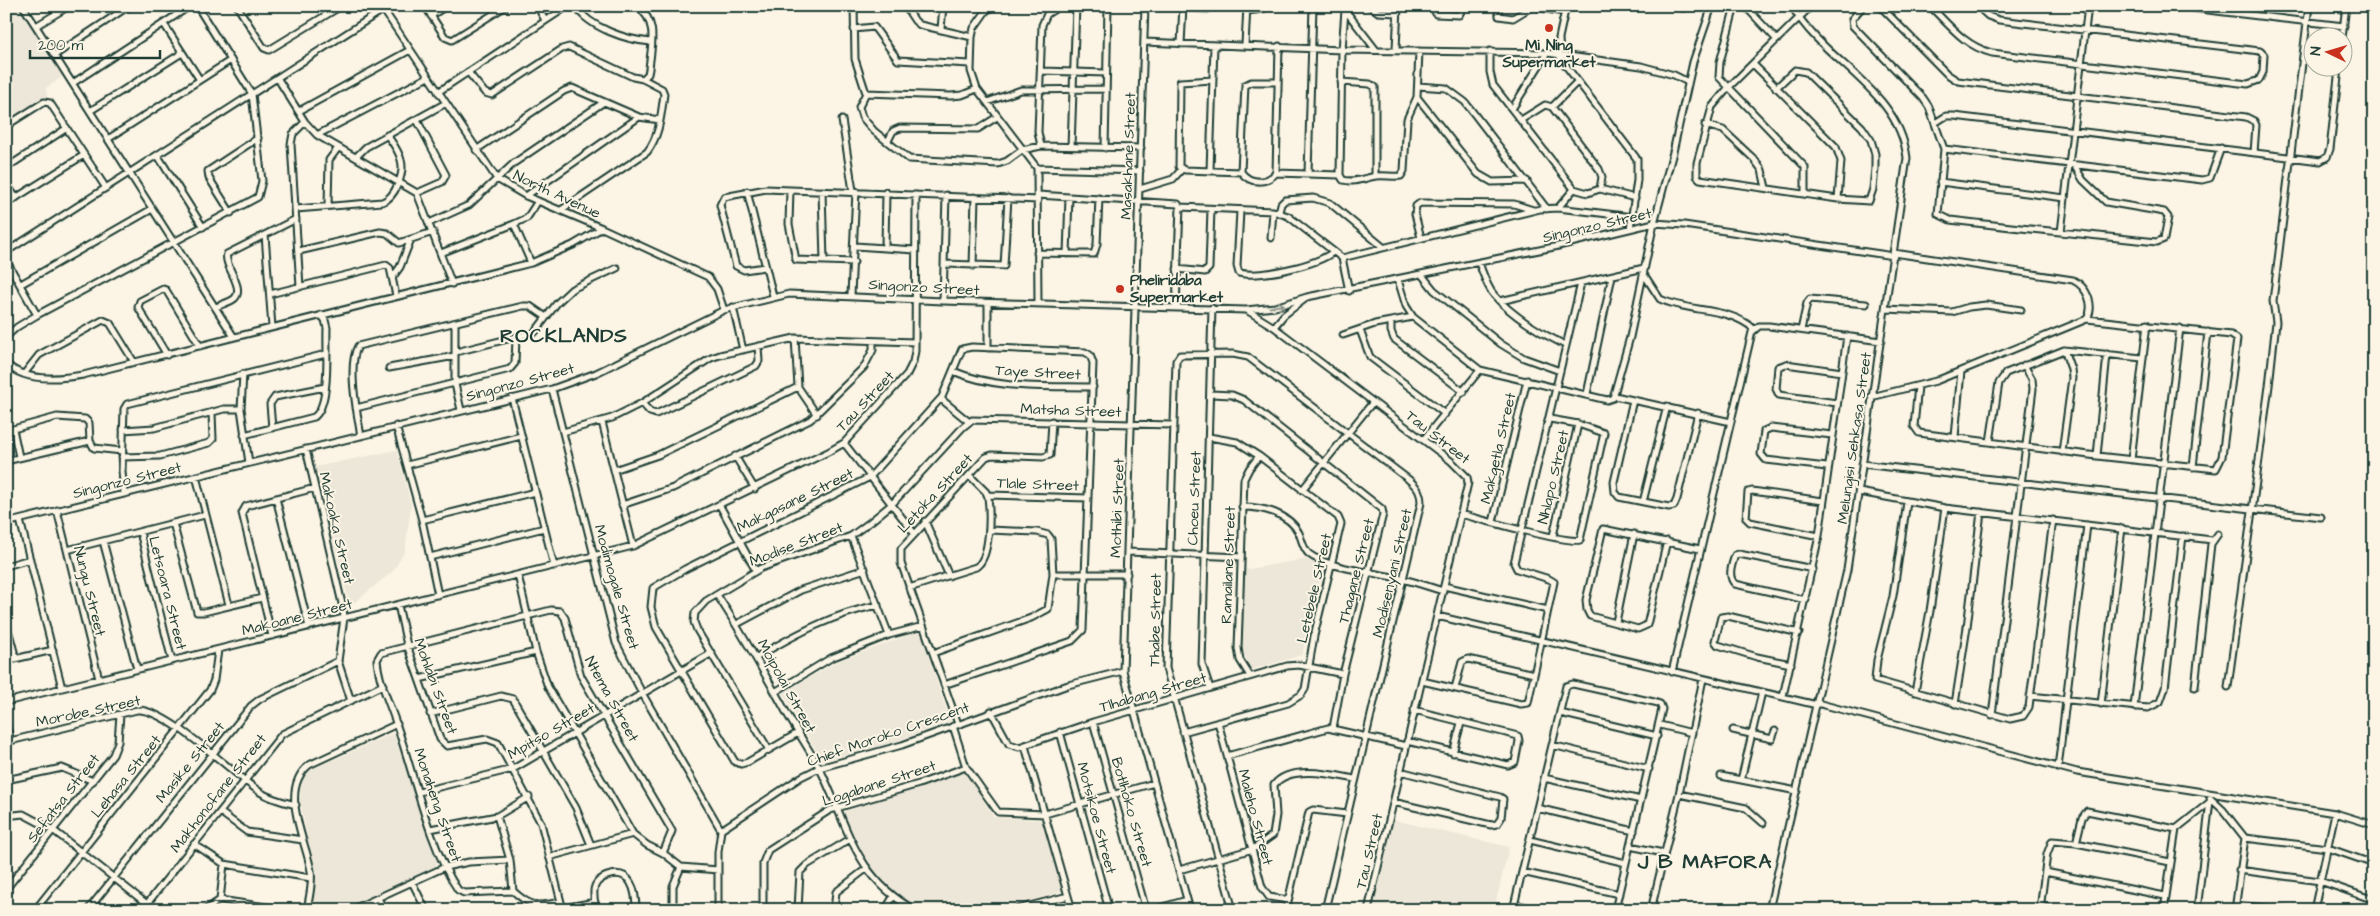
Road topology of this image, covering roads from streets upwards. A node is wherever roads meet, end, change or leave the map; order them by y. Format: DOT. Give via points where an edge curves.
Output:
graph roads {
  1 [pos="23,6"];
  2 [pos="69,6"];
  3 [pos="129,6"];
  4 [pos="190,6"];
  5 [pos="197,6"];
  6 [pos="237,6"];
  7 [pos="341,6"];
  8 [pos="389,6"];
  9 [pos="425,6"];
  10 [pos="446,6"];
  11 [pos="506,6"];
  12 [pos="537,6"];
  13 [pos="568,6"];
  14 [pos="575,6"];
  15 [pos="637,6"];
  16 [pos="854,6"];
  17 [pos="905,6"];
  18 [pos="943,6"];
  19 [pos="994,6"];
  20 [pos="1060,6"];
  21 [pos="1076,6"];
  22 [pos="1108,6"];
  23 [pos="1145,6"];
  24 [pos="1214,6"];
  25 [pos="1268,6"];
  26 [pos="1313,6"];
  27 [pos="1370,6"];
  28 [pos="1398,6"];
  29 [pos="1433,6"];
  30 [pos="1464,6"];
  31 [pos="1498,6"];
  32 [pos="1566,6"];
  33 [pos="1673,6"];
  34 [pos="1688,6"];
  35 [pos="1712,6"];
  36 [pos="1735,6"];
  37 [pos="1745,6"];
  38 [pos="1792,6"];
  39 [pos="1811,6"];
  40 [pos="1863,6"];
  41 [pos="1880,6"];
  42 [pos="1930,6"];
  43 [pos="1977,6"];
  44 [pos="2088,6"];
  45 [pos="2174,6"];
  46 [pos="2310,6"];
  47 [pos="2346,6"];
  48 [pos="1183,7"];
  49 [pos="382,8"];
  50 [pos="1343,8"];
  51 [pos="985,9"];
  52 [pos="1247,9"];
  53 [pos="1563,12"];
  54 [pos="1397,13"];
  55 [pos="431,16"];
  56 [pos="1798,18"];
  57 [pos="545,20"];
  58 [pos="2307,23"];
  59 [pos="164,24"];
  60 [pos="36,26"];
  61 [pos="2344,26"];
  62 [pos="854,28"];
  63 [pos="941,28"];
  64 [pos="2085,30"];
  65 [pos="972,37"];
  66 [pos="1777,40"];
  67 [pos="651,42"];
  68 [pos="1144,42"];
  69 [pos="1181,44"];
  70 [pos="1214,45"];
  71 [pos="1245,45"];
  72 [pos="1279,46"];
  73 [pos="1311,48"];
  74 [pos="1396,49"];
  75 [pos="410,50"];
  76 [pos="1342,50"];
  77 [pos="1376,50"];
  78 [pos="1419,50"];
  79 [pos="1490,51"];
  80 [pos="182,53"];
  81 [pos="1547,53"];
  82 [pos="1559,54"];
  83 [pos="55,55"];
  84 [pos="232,60"];
  85 [pos="2081,63"];
  86 [pos="970,64"];
  87 [pos="1753,64"];
  88 [pos="1042,71"];
  89 [pos="468,72"];
  90 [pos="1073,72"];
  91 [pos="1106,74"];
  92 [pos="428,77"];
  93 [pos="2338,78"];
  94 [pos="278,79"];
  95 [pos="643,79"];
  96 [pos="200,80"];
  97 [pos="1213,80"];
  98 [pos="73,82"];
  99 [pos="1277,82"];
  100 [pos="1341,82"];
  101 [pos="1578,82"];
  102 [pos="1688,82"];
  103 [pos="1418,86"];
  104 [pos="1072,88"];
  105 [pos="1728,88"];
  106 [pos="1776,88"];
  107 [pos="977,89"];
  108 [pos="1040,89"];
  109 [pos="1105,89"];
  110 [pos="438,92"];
  111 [pos="866,92"];
  112 [pos="252,94"];
  113 [pos="1417,97"];
  114 [pos="2077,97"];
  115 [pos="604,102"];
  116 [pos="987,102"];
  117 [pos="446,103"];
  118 [pos="1552,108"];
  119 [pos="1512,109"];
  120 [pos="90,111"];
  121 [pos="299,111"];
  122 [pos="639,117"];
  123 [pos="998,117"];
  124 [pos="417,120"];
  125 [pos="660,120"];
  126 [pos="842,120"];
  127 [pos="1521,120"];
  128 [pos="305,122"];
  129 [pos="1935,122"];
  130 [pos="1705,125"];
  131 [pos="6,126"];
  132 [pos="67,128"];
  133 [pos="2073,130"];
  134 [pos="317,134"];
  135 [pos="387,135"];
  136 [pos="258,138"];
  137 [pos="108,139"];
  138 [pos="888,141"];
  139 [pos="1042,146"];
  140 [pos="1071,147"];
  141 [pos="338,148"];
  142 [pos="1105,148"];
  143 [pos="1141,148"];
  144 [pos="2221,148"];
  145 [pos="1944,149"];
  146 [pos="476,150"];
  147 [pos="1022,150"];
  148 [pos="2254,153"];
  149 [pos="84,155"];
  150 [pos="158,156"];
  151 [pos="356,157"];
  152 [pos="2290,157"];
  153 [pos="2071,165"];
  154 [pos="6,168"];
  155 [pos="1037,168"];
  156 [pos="1182,170"];
  157 [pos="1140,171"];
  158 [pos="1210,171"];
  159 [pos="1241,172"];
  160 [pos="1276,173"];
  161 [pos="1308,173"];
  162 [pos="130,174"];
  163 [pos="1340,175"];
  164 [pos="1375,176"];
  165 [pos="497,179"];
  166 [pos="1527,181"];
  167 [pos="398,182"];
  168 [pos="1940,182"];
  169 [pos="6,183"];
  170 [pos="106,188"];
  171 [pos="1766,188"];
  172 [pos="1140,189"];
  173 [pos="1574,189"];
  174 [pos="1600,189"];
  175 [pos="790,190"];
  176 [pos="822,191"];
  177 [pos="855,191"];
  178 [pos="747,192"];
  179 [pos="886,192"];
  180 [pos="417,193"];
  181 [pos="916,194"];
  182 [pos="1806,194"];
  183 [pos="946,195"];
  184 [pos="526,196"];
  185 [pos="975,197"];
  186 [pos="1069,197"];
  187 [pos="16,198"];
  188 [pos="1008,198"];
  189 [pos="1038,198"];
  190 [pos="1098,198"];
  191 [pos="1635,198"];
  192 [pos="2065,198"];
  193 [pos="1139,200"];
  194 [pos="1838,200"];
  195 [pos="538,201"];
  196 [pos="6,204"];
  197 [pos="328,206"];
  198 [pos="1180,207"];
  199 [pos="1558,208"];
  200 [pos="152,209"];
  201 [pos="296,209"];
  202 [pos="1210,209"];
  203 [pos="1547,209"];
  204 [pos="561,210"];
  205 [pos="1533,210"];
  206 [pos="1240,211"];
  207 [pos="1276,212"];
  208 [pos="231,213"];
  209 [pos="1632,217"];
  210 [pos="296,219"];
  211 [pos="429,223"];
  212 [pos="1654,223"];
  213 [pos="514,224"];
  214 [pos="203,227"];
  215 [pos="602,228"];
  216 [pos="1630,230"];
  217 [pos="433,232"];
  218 [pos="2061,232"];
  219 [pos="264,235"];
  220 [pos="1272,238"];
  221 [pos="1421,238"];
  222 [pos="411,239"];
  223 [pos="174,242"];
  224 [pos="855,246"];
  225 [pos="885,246"];
  226 [pos="1383,247"];
  227 [pos="915,250"];
  228 [pos="299,251"];
  229 [pos="6,252"];
  230 [pos="1334,252"];
  231 [pos="441,253"];
  232 [pos="1037,253"];
  233 [pos="1067,254"];
  234 [pos="1894,255"];
  235 [pos="1342,258"];
  236 [pos="7,261"];
  237 [pos="824,261"];
  238 [pos="854,262"];
  239 [pos="531,263"];
  240 [pos="1479,263"];
  241 [pos="945,264"];
  242 [pos="973,266"];
  243 [pos="765,267"];
  244 [pos="617,268"];
  245 [pos="1177,269"];
  246 [pos="1644,270"];
  247 [pos="1422,275"];
  248 [pos="1612,276"];
  249 [pos="392,278"];
  250 [pos="1398,280"];
  251 [pos="1580,283"];
  252 [pos="21,284"];
  253 [pos="452,284"];
  254 [pos="300,287"];
  255 [pos="1349,291"];
  256 [pos="270,294"];
  257 [pos="851,295"];
  258 [pos="396,296"];
  259 [pos="773,296"];
  260 [pos="1307,298"];
  261 [pos="916,299"];
  262 [pos="1500,300"];
  263 [pos="943,301"];
  264 [pos="988,303"];
  265 [pos="1038,304"];
  266 [pos="1866,304"];
  267 [pos="1135,306"];
  268 [pos="216,307"];
  269 [pos="733,307"];
  270 [pos="1176,308"];
  271 [pos="1212,308"];
  272 [pos="1885,309"];
  273 [pos="724,310"];
  274 [pos="1246,310"];
  275 [pos="2021,310"];
  276 [pos="37,315"];
  277 [pos="321,315"];
  278 [pos="546,317"];
  279 [pos="1413,317"];
  280 [pos="2087,318"];
  281 [pos="1391,321"];
  282 [pos="455,324"];
  283 [pos="2147,324"];
  284 [pos="1274,326"];
  285 [pos="272,327"];
  286 [pos="2180,328"];
  287 [pos="1754,329"];
  288 [pos="1360,330"];
  289 [pos="1801,330"];
  290 [pos="2208,332"];
  291 [pos="1343,335"];
  292 [pos="1847,336"];
  293 [pos="6,337"];
  294 [pos="234,337"];
  295 [pos="516,338"];
  296 [pos="795,338"];
  297 [pos="873,341"];
  298 [pos="1881,341"];
  299 [pos="915,342"];
  300 [pos="1565,345"];
  301 [pos="200,346"];
  302 [pos="758,346"];
  303 [pos="988,348"];
  304 [pos="744,350"];
  305 [pos="2064,350"];
  306 [pos="326,354"];
  307 [pos="456,354"];
  308 [pos="2107,354"];
  309 [pos="167,355"];
  310 [pos="1211,355"];
  311 [pos="2142,358"];
  312 [pos="6,362"];
  313 [pos="134,362"];
  314 [pos="2024,365"];
  315 [pos="389,368"];
  316 [pos="1480,370"];
  317 [pos="954,371"];
  318 [pos="1560,371"];
  319 [pos="1961,371"];
  320 [pos="1842,372"];
  321 [pos="24,374"];
  322 [pos="243,374"];
  323 [pos="1527,380"];
  324 [pos="454,384"];
  325 [pos="1918,386"];
  326 [pos="325,387"];
  327 [pos="798,387"];
  328 [pos="1093,387"];
  329 [pos="1557,387"];
  330 [pos="552,389"];
  331 [pos="1464,392"];
  332 [pos="1211,394"];
  333 [pos="1588,394"];
  334 [pos="1615,396"];
  335 [pos="1871,397"];
  336 [pos="512,398"];
  337 [pos="941,399"];
  338 [pos="1633,400"];
  339 [pos="1373,402"];
  340 [pos="642,403"];
  341 [pos="1837,404"];
  342 [pos="1667,406"];
  343 [pos="356,408"];
  344 [pos="242,409"];
  345 [pos="461,410"];
  346 [pos="212,413"];
  347 [pos="1698,413"];
  348 [pos="1445,414"];
  349 [pos="817,415"];
  350 [pos="1550,419"];
  351 [pos="968,421"];
  352 [pos="1052,421"];
  353 [pos="602,422"];
  354 [pos="1091,422"];
  355 [pos="1732,422"];
  356 [pos="1132,424"];
  357 [pos="1578,424"];
  358 [pos="1172,425"];
  359 [pos="396,426"];
  360 [pos="272,428"];
  361 [pos="123,430"];
  362 [pos="563,432"];
  363 [pos="1347,432"];
  364 [pos="244,435"];
  365 [pos="1832,435"];
  366 [pos="361,436"];
  367 [pos="521,436"];
  368 [pos="1209,437"];
  369 [pos="1955,437"];
  370 [pos="90,440"];
  371 [pos="1423,440"];
  372 [pos="1990,442"];
  373 [pos="844,443"];
  374 [pos="2026,447"];
  375 [pos="306,449"];
  376 [pos="2062,452"];
  377 [pos="122,454"];
  378 [pos="736,456"];
  379 [pos="1259,456"];
  380 [pos="2097,456"];
  381 [pos="19,458"];
  382 [pos="2130,460"];
  383 [pos="6,461"];
  384 [pos="1324,462"];
  385 [pos="249,463"];
  386 [pos="1862,464"];
  387 [pos="2165,464"];
  388 [pos="407,465"];
  389 [pos="1827,467"];
  390 [pos="2193,467"];
  391 [pos="614,470"];
  392 [pos="196,476"];
  393 [pos="970,476"];
  394 [pos="870,477"];
  395 [pos="2022,481"];
  396 [pos="315,488"];
  397 [pos="755,489"];
  398 [pos="1302,490"];
  399 [pos="535,492"];
  400 [pos="1859,492"];
  401 [pos="124,494"];
  402 [pos="988,495"];
  403 [pos="276,498"];
  404 [pos="1088,498"];
  405 [pos="2160,499"];
  406 [pos="1823,501"];
  407 [pos="1643,502"];
  408 [pos="1907,502"];
  409 [pos="622,504"];
  410 [pos="892,504"];
  411 [pos="720,506"];
  412 [pos="1242,507"];
  413 [pos="1945,508"];
  414 [pos="2252,509"];
  415 [pos="57,510"];
  416 [pos="1981,512"];
  417 [pos="1460,514"];
  418 [pos="205,515"];
  419 [pos="2018,516"];
  420 [pos="2320,517"];
  421 [pos="20,520"];
  422 [pos="422,520"];
  423 [pos="2053,520"];
  424 [pos="925,521"];
  425 [pos="1494,522"];
  426 [pos="6,523"];
  427 [pos="173,523"];
  428 [pos="2087,524"];
  429 [pos="544,528"];
  430 [pos="2122,528"];
  431 [pos="989,530"];
  432 [pos="1523,530"];
  433 [pos="140,532"];
  434 [pos="2156,532"];
  435 [pos="914,533"];
  436 [pos="1634,534"];
  437 [pos="2218,534"];
  438 [pos="852,536"];
  439 [pos="1553,536"];
  440 [pos="1819,536"];
  441 [pos="2183,536"];
  442 [pos="2212,540"];
  443 [pos="103,541"];
  444 [pos="1667,541"];
  445 [pos="739,542"];
  446 [pos="633,546"];
  447 [pos="1700,549"];
  448 [pos="67,550"];
  449 [pos="1128,552"];
  450 [pos="1169,553"];
  451 [pos="1204,554"];
  452 [pos="430,556"];
  453 [pos="594,556"];
  454 [pos="1241,557"];
  455 [pos="30,559"];
  456 [pos="1332,564"];
  457 [pos="6,566"];
  458 [pos="554,566"];
  459 [pos="865,569"];
  460 [pos="1813,569"];
  461 [pos="756,571"];
  462 [pos="1368,572"];
  463 [pos="1054,574"];
  464 [pos="1127,574"];
  465 [pos="518,575"];
  466 [pos="1087,575"];
  467 [pos="949,576"];
  468 [pos="1403,579"];
  469 [pos="909,588"];
  470 [pos="1443,589"];
  471 [pos="438,595"];
  472 [pos="717,595"];
  473 [pos="262,598"];
  474 [pos="1806,600"];
  475 [pos="229,605"];
  476 [pos="398,605"];
  477 [pos="878,605"];
  478 [pos="1548,610"];
  479 [pos="528,616"];
  480 [pos="1437,616"];
  481 [pos="344,618"];
  482 [pos="6,622"];
  483 [pos="1616,622"];
  484 [pos="737,624"];
  485 [pos="923,626"];
  486 [pos="309,627"];
  487 [pos="1799,632"];
  488 [pos="889,635"];
  489 [pos="272,636"];
  490 [pos="1541,641"];
  491 [pos="407,645"];
  492 [pos="53,650"];
  493 [pos="218,650"];
  494 [pos="536,652"];
  495 [pos="381,653"];
  496 [pos="712,653"];
  497 [pos="933,653"];
  498 [pos="757,657"];
  499 [pos="16,659"];
  500 [pos="6,661"];
  501 [pos="172,661"];
  502 [pos="338,661"];
  503 [pos="1791,664"];
  504 [pos="1308,667"];
  505 [pos="137,670"];
  506 [pos="680,670"];
  507 [pos="1123,672"];
  508 [pos="1672,672"];
  509 [pos="1343,674"];
  510 [pos="1534,674"];
  511 [pos="1250,676"];
  512 [pos="98,679"];
  513 [pos="419,679"];
  514 [pos="1703,679"];
  515 [pos="1422,681"];
  516 [pos="944,685"];
  517 [pos="383,686"];
  518 [pos="2195,687"];
  519 [pos="2228,687"];
  520 [pos="62,688"];
  521 [pos="1210,688"];
  522 [pos="1455,688"];
  523 [pos="775,692"];
  524 [pos="1762,692"];
  525 [pos="1915,692"];
  526 [pos="642,693"];
  527 [pos="1783,696"];
  528 [pos="2030,696"];
  529 [pos="1173,700"];
  530 [pos="2067,700"];
  531 [pos="350,701"];
  532 [pos="6,702"];
  533 [pos="1817,704"];
  534 [pos="1955,704"];
  535 [pos="2101,704"];
  536 [pos="2134,707"];
  537 [pos="1414,710"];
  538 [pos="992,711"];
  539 [pos="1134,711"];
  540 [pos="1560,713"];
  541 [pos="120,714"];
  542 [pos="430,714"];
  543 [pos="604,714"];
  544 [pos="1992,715"];
  545 [pos="1093,722"];
  546 [pos="1218,722"];
  547 [pos="1461,722"];
  548 [pos="6,724"];
  549 [pos="397,724"];
  550 [pos="956,725"];
  551 [pos="1660,725"];
  552 [pos="1333,728"];
  553 [pos="180,729"];
  554 [pos="1733,730"];
  555 [pos="1775,731"];
  556 [pos="574,732"];
  557 [pos="1060,732"];
  558 [pos="1183,732"];
  559 [pos="798,733"];
  560 [pos="1692,733"];
  561 [pos="1751,734"];
  562 [pos="1365,736"];
  563 [pos="1657,736"];
  564 [pos="8,742"];
  565 [pos="1406,744"];
  566 [pos="1025,746"];
  567 [pos="1552,746"];
  568 [pos="769,750"];
  569 [pos="544,751"];
  570 [pos="1453,752"];
  571 [pos="212,755"];
  572 [pos="1227,756"];
  573 [pos="966,767"];
  574 [pos="820,768"];
  575 [pos="2058,768"];
  576 [pos="513,769"];
  577 [pos="1649,769"];
  578 [pos="1400,771"];
  579 [pos="1721,776"];
  580 [pos="1544,778"];
  581 [pos="1355,779"];
  582 [pos="6,780"];
  583 [pos="1740,780"];
  584 [pos="93,781"];
  585 [pos="246,781"];
  586 [pos="1154,783"];
  587 [pos="1797,791"];
  588 [pos="419,792"];
  589 [pos="1113,794"];
  590 [pos="1679,794"];
  591 [pos="529,797"];
  592 [pos="2210,798"];
  593 [pos="1641,800"];
  594 [pos="1393,802"];
  595 [pos="1080,803"];
  596 [pos="296,805"];
  597 [pos="1537,808"];
  598 [pos="837,809"];
  599 [pos="220,812"];
  600 [pos="2335,813"];
  601 [pos="1045,814"];
  602 [pos="1347,814"];
  603 [pos="6,816"];
  604 [pos="497,816"];
  605 [pos="1763,823"];
  606 [pos="2374,825"];
  607 [pos="430,829"];
  608 [pos="2176,829"];
  609 [pos="53,830"];
  610 [pos="722,830"];
  611 [pos="1634,832"];
  612 [pos="633,834"];
  613 [pos="2245,838"];
  614 [pos="850,839"];
  615 [pos="303,840"];
  616 [pos="1530,840"];
  617 [pos="2076,843"];
  618 [pos="194,844"];
  619 [pos="591,846"];
  620 [pos="1630,846"];
  621 [pos="2328,848"];
  622 [pos="1253,849"];
  623 [pos="81,852"];
  624 [pos="663,853"];
  625 [pos="1663,854"];
  626 [pos="549,857"];
  627 [pos="1217,858"];
  628 [pos="510,860"];
  629 [pos="2170,862"];
  630 [pos="1626,863"];
  631 [pos="224,864"];
  632 [pos="2374,864"];
  633 [pos="445,867"];
  634 [pos="681,867"];
  635 [pos="866,869"];
  636 [pos="718,870"];
  637 [pos="1179,870"];
  638 [pos="2239,870"];
  639 [pos="1522,872"];
  640 [pos="2045,872"];
  641 [pos="114,878"];
  642 [pos="312,878"];
  643 [pos="2320,881"];
  644 [pos="412,882"];
  645 [pos="6,889"];
  646 [pos="513,892"];
  647 [pos="1619,894"];
  648 [pos="1068,896"];
  649 [pos="2166,896"];
  650 [pos="893,897"];
  651 [pos="378,898"];
  652 [pos="220,900"];
  653 [pos="1187,900"];
  654 [pos="1288,900"];
  655 [pos="2374,900"];
  656 [pos="595,902"];
  657 [pos="147,904"];
  658 [pos="562,906"];
  659 [pos="1035,907"];
  660 [pos="1514,907"];
  661 [pos="2235,907"];
  662 [pos="2041,908"];
  663 [pos="1327,909"];
  664 [pos="35,910"];
  665 [pos="88,910"];
  666 [pos="142,910"];
  667 [pos="204,910"];
  668 [pos="287,910"];
  669 [pos="307,910"];
  670 [pos="350,910"];
  671 [pos="384,910"];
  672 [pos="426,910"];
  673 [pos="596,910"];
  674 [pos="636,910"];
  675 [pos="673,910"];
  676 [pos="718,910"];
  677 [pos="763,910"];
  678 [pos="798,910"];
  679 [pos="834,910"];
  680 [pos="885,910"];
  681 [pos="915,910"];
  682 [pos="1014,910"];
  683 [pos="1072,910"];
  684 [pos="1109,910"];
  685 [pos="1146,910"];
  686 [pos="1152,910"];
  687 [pos="1190,910"];
  688 [pos="1233,910"];
  689 [pos="1286,910"];
  690 [pos="1368,910"];
  691 [pos="1539,910"];
  692 [pos="1615,910"];
  693 [pos="1651,910"];
  694 [pos="1769,910"];
  695 [pos="2057,910"];
  696 [pos="2164,910"];
  697 [pos="2197,910"];
  698 [pos="2284,910"];
  699 [pos="2314,910"];
  1 -- 60 [label="street"];
  2 -- 60 [label="street"];
  3 -- 83 [label="street"];
  4 -- 59 [label="street"];
  5 -- 84 [label="street"];
  6 -- 7 [label="street" via="264,48 269,50"];
  8 -- 49 [label="street"];
  9 -- 55 [label="street"];
  10 -- 55 [label="street"];
  11 -- 55 [label="street" via="452,40 445,36"];
  12 -- 57 [label="street"];
  13 -- 57 [label="street"];
  14 -- 67 [label="street" via="587,20 628,39"];
  15 -- 67 [label="street" via="652,23"];
  16 -- 62 [label="street"];
  17 -- 63 [label="street" via="917,23"];
  18 -- 63 [label="street"];
  19 -- 51 [label="street"];
  20 -- 88 [label="street" via="1047,14 1043,21"];
  21 -- 90 [label="street"];
  22 -- 91 [label="street"];
  23 -- 68 [label="street, Masakhane Street"];
  24 -- 48 [label="street" via="1208,9"];
  25 -- 52 [label="street" via="1259,10"];
  26 -- 73 [label="street"];
  27 -- 54 [label="street" via="1378,12"];
  28 -- 54 [label="street"];
  29 -- 30 [label="street" via="1436,14 1448,16 1458,15"];
  31 -- 53 [label="street" via="1499,16 1507,18 1519,16 1532,6"];
  32 -- 53 [label="street"];
  33 -- 34 [label="street"];
  35 -- 102 [label="street"];
  36 -- 105 [label="street" via="1718,70 1719,77"];
  37 -- 66 [label="street"];
  38 -- 56 [label="street, Melungisi Sehkasa Street"];
  39 -- 56 [label="street"];
  40 -- 129 [label="street" via="1852,19 1853,26 1923,98"];
  41 -- 114 [label="street" via="1947,74 1958,81"];
  42 -- 85 [label="street" via="1977,49"];
  43 -- 64 [label="street" via="1988,16 1999,20"];
  44 -- 64 [label="street"];
  45 -- 58 [label="street"];
  46 -- 58 [label="street"];
  47 -- 61 [label="street"];
  48 -- 69 [label="street"];
  49 -- 75 [label="street, North Avenue"];
  49 -- 94 [label="street"];
  50 -- 76 [label="street"];
  50 -- 77 [label="street"];
  51 -- 65 [label="street"];
  52 -- 71 [label="street"];
  53 -- 82 [label="street"];
  54 -- 74 [label="street"];
  56 -- 66 [label="street"];
  56 -- 234 [label="street, Melungisi Sehkasa Street" via="1879,99 1900,130 1907,158"];
  57 -- 89 [label="street"];
  58 -- 61 [label="street"];
  58 -- 152 [label="street"];
  59 -- 80 [label="street"];
  59 -- 98 [label="street"];
  60 -- 83 [label="street"];
  62 -- 86 [label="street" via="874,27 898,60"];
  62 -- 111 [label="street" via="855,59"];
  63 -- 65 [label="street"];
  64 -- 85 [label="street"];
  64 -- 85 [label="street" via="2260,51 2264,55 2264,67 2259,80 2248,84"];
  65 -- 86 [label="street"];
  66 -- 87 [label="street"];
  67 -- 95 [label="street" via="648,74"];
  68 -- 69 [label="street"];
  68 -- 143 [label="street, Masakhane Street"];
  69 -- 70 [label="street"];
  70 -- 71 [label="street"];
  70 -- 97 [label="street"];
  71 -- 72 [label="street"];
  72 -- 73 [label="street"];
  72 -- 99 [label="street"];
  73 -- 76 [label="street"];
  73 -- 161 [label="street"];
  74 -- 77 [label="street"];
  74 -- 78 [label="street"];
  75 -- 92 [label="street, North Avenue"];
  75 -- 121 [label="street"];
  76 -- 77 [label="street"];
  76 -- 100 [label="street"];
  78 -- 79 [label="street"];
  78 -- 103 [label="street"];
  79 -- 81 [label="street"];
  79 -- 119 [label="street" via="1491,80"];
  80 -- 96 [label="street"];
  80 -- 120 [label="street"];
  81 -- 82 [label="street"];
  81 -- 119 [label="street"];
  82 -- 101 [label="street"];
  82 -- 102 [label="street" via="1641,66"];
  83 -- 98 [label="street"];
  84 -- 96 [label="street"];
  84 -- 112 [label="street"];
  85 -- 114 [label="street"];
  86 -- 107 [label="street"];
  87 -- 105 [label="street"];
  87 -- 106 [label="street"];
  88 -- 90 [label="street"];
  88 -- 108 [label="street"];
  89 -- 95 [label="street" via="485,93 492,95 569,47"];
  89 -- 110 [label="street"];
  90 -- 91 [label="street"];
  90 -- 104 [label="street"];
  91 -- 109 [label="street"];
  92 -- 110 [label="street, North Avenue"];
  92 -- 134 [label="street"];
  93 -- 152 [label="street" via="2327,157 2320,161"];
  94 -- 112 [label="street"];
  94 -- 121 [label="street"];
  95 -- 125 [label="street" via="664,91"];
  96 -- 137 [label="street"];
  97 -- 156 [label="street" via="1180,82 1178,162"];
  97 -- 158 [label="street"];
  98 -- 120 [label="street"];
  99 -- 159 [label="street" via="1245,85"];
  99 -- 160 [label="street"];
  100 -- 163 [label="street"];
  100 -- 164 [label="street" via="1375,87"];
  101 -- 118 [label="street"];
  101 -- 191 [label="street" via="1637,159"];
  102 -- 212 [label="street"];
  103 -- 113 [label="street"];
  103 -- 166 [label="street" via="1446,88 1465,102"];
  104 -- 108 [label="street"];
  104 -- 109 [label="street"];
  104 -- 140 [label="street"];
  105 -- 130 [label="street" via="1710,110"];
  105 -- 182 [label="street" via="1805,166"];
  106 -- 194 [label="street" via="1836,147 1841,161"];
  106 -- 194 [label="street" via="1795,70 1806,72 1871,140 1875,168 1870,199 1864,202"];
  107 -- 111 [label="street" via="951,96"];
  107 -- 116 [label="street"];
  108 -- 116 [label="street" via="1016,92"];
  108 -- 139 [label="street" via="1038,132"];
  109 -- 142 [label="street"];
  110 -- 117 [label="street, North Avenue"];
  111 -- 138 [label="street" via="859,105 862,116 878,135"];
  112 -- 136 [label="street"];
  112 -- 150 [label="street"];
  113 -- 164 [label="street" via="1407,119 1404,173 1400,177"];
  113 -- 166 [label="street" via="1482,178 1498,182"];
  114 -- 133 [label="street"];
  114 -- 148 [label="street" via="2246,117 2256,125"];
  115 -- 122 [label="street"];
  115 -- 146 [label="street" via="569,89"];
  115 -- 165 [label="street" via="514,163"];
  116 -- 123 [label="street"];
  117 -- 124 [label="street"];
  117 -- 146 [label="street, North Avenue"];
  118 -- 127 [label="street" via="1545,105"];
  118 -- 174 [label="street" via="1599,169 1602,177"];
  119 -- 127 [label="street"];
  120 -- 137 [label="street"];
  121 -- 128 [label="street"];
  122 -- 125 [label="street"];
  122 -- 184 [label="street"];
  123 -- 138 [label="street" via="978,129 896,129"];
  123 -- 147 [label="street"];
  124 -- 135 [label="street"];
  124 -- 180 [label="street" via="446,175 442,182"];
  125 -- 204 [label="street" via="656,138 647,152"];
  126 -- 177 [label="street"];
  127 -- 173 [label="street"];
  128 -- 134 [label="street"];
  128 -- 201 [label="street" via="291,138"];
  129 -- 133 [label="street" via="1948,116"];
  129 -- 145 [label="street"];
  130 -- 171 [label="street" via="1723,130 1754,159 1762,170"];
  130 -- 171 [label="street" via="1697,176"];
  131 -- 132 [label="street" via="46,102 52,104"];
  132 -- 149 [label="street"];
  132 -- 154 [label="street"];
  133 -- 144 [label="street"];
  133 -- 153 [label="street"];
  134 -- 141 [label="street"];
  135 -- 151 [label="street"];
  135 -- 167 [label="street" via="401,160"];
  136 -- 208 [label="street" via="260,193"];
  136 -- 208 [label="street" via="208,171"];
  137 -- 162 [label="street"];
  138 -- 147 [label="street" via="909,159 1002,163"];
  139 -- 140 [label="street"];
  139 -- 147 [label="street"];
  140 -- 142 [label="street"];
  141 -- 151 [label="street"];
  141 -- 197 [label="street" via="329,160"];
  142 -- 143 [label="street"];
  143 -- 157 [label="street, Masakhane Street"];
  144 -- 148 [label="street"];
  144 -- 153 [label="street" via="2207,180"];
  145 -- 153 [label="street"];
  145 -- 168 [label="street"];
  146 -- 165 [label="street, North Avenue"];
  147 -- 155 [label="street"];
  148 -- 152 [label="street"];
  149 -- 170 [label="street"];
  149 -- 187 [label="street"];
  150 -- 162 [label="street"];
  150 -- 214 [label="street"];
  151 -- 167 [label="street"];
  152 -- 414 [label="street" via="2274,301 2276,322"];
  153 -- 192 [label="street"];
  153 -- 218 [label="street" via="2106,202 2164,212 2168,217 2167,231 2158,242"];
  155 -- 157 [label="street"];
  155 -- 189 [label="street"];
  156 -- 158 [label="street"];
  156 -- 172 [label="street" via="1173,179"];
  157 -- 172 [label="street, Masakhane Street"];
  158 -- 159 [label="street"];
  159 -- 160 [label="street" via="1247,178 1262,181"];
  160 -- 161 [label="street"];
  161 -- 163 [label="street"];
  162 -- 170 [label="street"];
  162 -- 200 [label="street"];
  163 -- 164 [label="street" via="1348,181 1368,180"];
  165 -- 184 [label="street, North Avenue"];
  165 -- 211 [label="street" via="469,205"];
  166 -- 203 [label="street"];
  167 -- 180 [label="street"];
  167 -- 197 [label="street" via="387,201"];
  168 -- 192 [label="street"];
  168 -- 218 [label="street" via="1936,212 1945,219"];
  169 -- 187 [label="street"];
  170 -- 229 [label="street"];
  171 -- 182 [label="street"];
  172 -- 193 [label="street, Masakhane Street"];
  173 -- 174 [label="street" via="1588,193"];
  173 -- 199 [label="street"];
  174 -- 191 [label="street"];
  175 -- 176 [label="street"];
  175 -- 178 [label="street"];
  175 -- 237 [label="street" via="789,224 795,258 799,261"];
  176 -- 177 [label="street"];
  176 -- 237 [label="street"];
  177 -- 179 [label="street"];
  177 -- 224 [label="street"];
  178 -- 243 [label="street"];
  178 -- 243 [label="street" via="724,197 720,202 730,250 739,269"];
  179 -- 181 [label="street"];
  179 -- 225 [label="street"];
  180 -- 211 [label="street"];
  181 -- 183 [label="street"];
  181 -- 227 [label="street, Tau Street"];
  182 -- 194 [label="street"];
  183 -- 185 [label="street"];
  183 -- 241 [label="street"];
  184 -- 195 [label="street, North Avenue"];
  185 -- 188 [label="street"];
  185 -- 242 [label="street"];
  186 -- 189 [label="street"];
  186 -- 190 [label="street"];
  186 -- 233 [label="street"];
  187 -- 196 [label="street"];
  188 -- 189 [label="street"];
  188 -- 242 [label="street" via="1005,264 1002,267"];
  189 -- 232 [label="street"];
  190 -- 193 [label="street"];
  190 -- 233 [label="street" via="1096,252 1089,255"];
  191 -- 209 [label="street"];
  192 -- 218 [label="street"];
  193 -- 198 [label="street" via="1174,203"];
  193 -- 267 [label="street, Masakhane Street"];
  195 -- 204 [label="street, North Avenue"];
  195 -- 213 [label="street" via="527,218"];
  197 -- 201 [label="street"];
  198 -- 202 [label="street"];
  198 -- 245 [label="street"];
  199 -- 203 [label="street"];
  199 -- 209 [label="street"];
  200 -- 223 [label="street"];
  200 -- 252 [label="street"];
  201 -- 210 [label="street"];
  202 -- 206 [label="street"];
  202 -- 245 [label="street" via="1209,268 1205,272"];
  203 -- 205 [label="street"];
  204 -- 215 [label="street, North Avenue"];
  205 -- 221 [label="street"];
  205 -- 221 [label="street" via="1514,204 1420,203 1415,214"];
  206 -- 207 [label="street"];
  206 -- 230 [label="street" via="1236,266 1239,273 1268,273"];
  207 -- 220 [label="street"];
  207 -- 226 [label="street" via="1285,200 1321,199 1344,213"];
  207 -- 230 [label="street" via="1288,216"];
  208 -- 214 [label="street"];
  209 -- 216 [label="street"];
  210 -- 219 [label="street"];
  210 -- 228 [label="street"];
  211 -- 217 [label="street"];
  212 -- 216 [label="street, Singonzo Street"];
  212 -- 234 [label="street, Singonzo Street"];
  212 -- 246 [label="street"];
  213 -- 231 [label="street"];
  213 -- 239 [label="street"];
  214 -- 223 [label="street"];
  215 -- 239 [label="street" via="566,249"];
  215 -- 273 [label="street, North Avenue" via="708,277 717,289"];
  216 -- 240 [label="street, Singonzo Street"];
  217 -- 222 [label="street"];
  217 -- 231 [label="street"];
  219 -- 256 [label="street"];
  219 -- 268 [label="street" via="227,254 237,294 234,299"];
  221 -- 226 [label="street"];
  222 -- 228 [label="street" via="399,242 380,232"];
  222 -- 249 [label="street"];
  223 -- 268 [label="street"];
  223 -- 276 [label="street"];
  224 -- 225 [label="street"];
  224 -- 238 [label="street"];
  225 -- 227 [label="street"];
  226 -- 235 [label="street"];
  227 -- 261 [label="street, Tau Street"];
  228 -- 254 [label="street"];
  230 -- 235 [label="street"];
  231 -- 253 [label="street"];
  232 -- 233 [label="street"];
  232 -- 265 [label="street"];
  234 -- 272 [label="street, Melungisi Sehkasa Street"];
  234 -- 280 [label="street, Singonzo Street" via="2073,280 2083,288 2089,300 2091,309"];
  235 -- 255 [label="street"];
  236 -- 252 [label="street"];
  237 -- 238 [label="street"];
  238 -- 257 [label="street"];
  239 -- 253 [label="street"];
  240 -- 247 [label="street, Singonzo Street"];
  240 -- 262 [label="street" via="1490,290"];
  241 -- 242 [label="street"];
  241 -- 263 [label="street"];
  243 -- 259 [label="street"];
  244 -- 278 [label="street" via="572,289"];
  245 -- 270 [label="street"];
  246 -- 248 [label="street"];
  246 -- 287 [label="street" via="1653,291 1663,301 1732,315"];
  246 -- 334 [label="street"];
  247 -- 250 [label="street, Singonzo Street"];
  247 -- 318 [label="street" via="1434,290 1501,344 1524,358"];
  248 -- 251 [label="street"];
  248 -- 333 [label="street"];
  249 -- 254 [label="street" via="386,265"];
  249 -- 258 [label="street"];
  250 -- 255 [label="street, Singonzo Street"];
  250 -- 279 [label="street"];
  251 -- 262 [label="street"];
  251 -- 300 [label="street"];
  252 -- 276 [label="street"];
  253 -- 258 [label="street"];
  254 -- 256 [label="street"];
  255 -- 260 [label="street, Singonzo Street"];
  256 -- 285 [label="street"];
  257 -- 259 [label="street, Singonzo Street"];
  257 -- 261 [label="street, Singonzo Street"];
  258 -- 277 [label="street"];
  259 -- 269 [label="street, Singonzo Street"];
  274 -- 260 [label="street, Singonzo Street, one-way"];
  260 -- 284 [label="street, Singonzo Street"];
  261 -- 263 [label="street, Singonzo Street"];
  261 -- 299 [label="street, Tau Street"];
  262 -- 300 [label="street" via="1542,334"];
  263 -- 264 [label="street, Singonzo Street"];
  264 -- 265 [label="street, Singonzo Street"];
  264 -- 303 [label="street"];
  265 -- 267 [label="street, Singonzo Street"];
  266 -- 289 [label="street" via="1810,300"];
  267 -- 270 [label="street, Singonzo Street"];
  267 -- 356 [label="street, Mothibi Street"];
  268 -- 294 [label="street"];
  269 -- 273 [label="street, Singonzo Street"];
  269 -- 304 [label="street"];
  270 -- 271 [label="street, Singonzo Street"];
  271 -- 274 [label="street, Singonzo Street"];
  271 -- 310 [label="street, Choeu Street"];
  272 -- 275 [label="street" via="1938,313 1986,305"];
  272 -- 298 [label="street, Melungisi Sehkasa Street"];
  273 -- 330 [label="street, Singonzo Street" via="596,373"];
  274 -- 284 [label="street, Singonzo Street"];
  276 -- 293 [label="street"];
  277 -- 285 [label="street"];
  277 -- 306 [label="street" via="326,324"];
  278 -- 282 [label="street" via="530,306 523,306"];
  278 -- 295 [label="street" via="535,332"];
  279 -- 281 [label="street"];
  279 -- 316 [label="street"];
  280 -- 283 [label="street"];
  280 -- 319 [label="street"];
  281 -- 288 [label="street"];
  281 -- 331 [label="street" via="1394,340"];
  282 -- 307 [label="street"];
  282 -- 343 [label="street" via="358,346 355,354"];
  283 -- 286 [label="street"];
  283 -- 311 [label="street"];
  284 -- 339 [label="street, Tau Street"];
  285 -- 294 [label="street"];
  286 -- 290 [label="street"];
  286 -- 387 [label="street"];
  287 -- 289 [label="street" via="1762,326"];
  287 -- 355 [label="street"];
  288 -- 291 [label="street"];
  288 -- 348 [label="street" via="1373,360"];
  289 -- 292 [label="street"];
  290 -- 390 [label="street"];
  290 -- 390 [label="street" via="2234,336 2237,346 2220,462 2216,469"];
  292 -- 298 [label="street"];
  292 -- 320 [label="street"];
  294 -- 301 [label="street"];
  295 -- 307 [label="street"];
  295 -- 324 [label="street" via="515,363 510,369"];
  296 -- 297 [label="street"];
  296 -- 302 [label="street"];
  296 -- 327 [label="street"];
  297 -- 299 [label="street"];
  297 -- 349 [label="street" via="873,350 864,367"];
  298 -- 335 [label="street, Melungisi Sehkasa Street"];
  299 -- 373 [label="street, Tau Street" via="914,362 907,374"];
  300 -- 318 [label="street"];
  301 -- 309 [label="street"];
  301 -- 309 [label="street" via="166,290 162,289 140,301 138,307"];
  302 -- 304 [label="street"];
  302 -- 340 [label="street" via="760,361 756,366 656,414"];
  303 -- 317 [label="street, Makgasane Street" via="962,349"];
  303 -- 328 [label="street, Makgasane Street" via="1085,352 1093,363"];
  304 -- 340 [label="street" via="711,358"];
  305 -- 308 [label="street"];
  305 -- 314 [label="street"];
  305 -- 376 [label="street" via="2072,378"];
  306 -- 322 [label="street"];
  306 -- 326 [label="street"];
  307 -- 315 [label="street"];
  307 -- 324 [label="street"];
  308 -- 311 [label="street"];
  308 -- 380 [label="street"];
  309 -- 313 [label="street"];
  310 -- 332 [label="street, Choeu Street"];
  310 -- 358 [label="street, Thabe Street" via="1178,356"];
  310 -- 363 [label="street, Modisenyani Street" via="1248,357"];
  311 -- 382 [label="street"];
  312 -- 321 [label="street" via="12,370"];
  313 -- 321 [label="street" via="64,379"];
  313 -- 321 [label="street" via="110,323 103,320 39,355"];
  314 -- 372 [label="street" via="2006,373 1999,384"];
  314 -- 374 [label="street" via="2033,383"];
  316 -- 323 [label="street"];
  316 -- 331 [label="street"];
  317 -- 328 [label="street, Taye Street" via="976,380 999,384"];
  317 -- 337 [label="street, Makgasane Street"];
  318 -- 329 [label="street"];
  319 -- 325 [label="street"];
  319 -- 369 [label="street"];
  320 -- 341 [label="street"];
  320 -- 341 [label="street" via="1786,364 1778,367 1776,389 1779,395"];
  322 -- 344 [label="street"];
  322 -- 361 [label="street" via="127,404"];
  323 -- 329 [label="street"];
  323 -- 425 [label="street, Makgetla Street"];
  324 -- 343 [label="street"];
  324 -- 345 [label="street"];
  325 -- 335 [label="street"];
  325 -- 369 [label="street" via="1914,419 1916,432"];
  326 -- 360 [label="street" via="324,404 314,417"];
  326 -- 360 [label="street" via="276,397 270,404"];
  327 -- 349 [label="street"];
  327 -- 391 [label="street" via="651,458"];
  328 -- 354 [label="street, Makgasane Street"];
  329 -- 333 [label="street"];
  329 -- 350 [label="street"];
  330 -- 336 [label="street, Singonzo Street"];
  330 -- 362 [label="street, Modimogale Street"];
  331 -- 348 [label="street"];
  332 -- 368 [label="street, Choeu Street"];
  332 -- 384 [label="street, Thagane Street" via="1240,397"];
  333 -- 334 [label="street" via="1607,400"];
  334 -- 338 [label="street"];
  335 -- 386 [label="street, Melungisi Sehkasa Street"];
  336 -- 345 [label="street, Singonzo Street"];
  336 -- 367 [label="street"];
  337 -- 351 [label="street"];
  337 -- 394 [label="street, Makgasane Street"];
  338 -- 342 [label="street"];
  338 -- 407 [label="street" via="1614,486 1619,496"];
  339 -- 363 [label="street"];
  339 -- 371 [label="street, Tau Street"];
  340 -- 353 [label="street"];
  341 -- 365 [label="street"];
  342 -- 347 [label="street"];
  342 -- 407 [label="street"];
  343 -- 366 [label="street"];
  344 -- 346 [label="street"];
  344 -- 364 [label="street"];
  345 -- 359 [label="street, Singonzo Street"];
  346 -- 361 [label="street" via="154,428"];
  346 -- 377 [label="street" via="213,439 209,443 160,456"];
  347 -- 355 [label="street"];
  347 -- 407 [label="street" via="1675,504 1669,507"];
  348 -- 371 [label="street"];
  349 -- 378 [label="street"];
  350 -- 357 [label="street"];
  350 -- 432 [label="street"];
  351 -- 352 [label="street, Matsha Street"];
  351 -- 410 [label="street, Modise Street"];
  352 -- 354 [label="street, Matsha Street"];
  352 -- 393 [label="street, Letoka Street" via="1048,456 989,456"];
  353 -- 362 [label="street"];
  353 -- 391 [label="street"];
  354 -- 356 [label="street, Matsha Street"];
  354 -- 404 [label="street, Makgasane Street"];
  355 -- 447 [label="street"];
  356 -- 358 [label="street, Matsha Street"];
  356 -- 449 [label="street, Mothibi Street"];
  357 -- 439 [label="street, Nhlapo Street"];
  357 -- 439 [label="street" via="1605,435 1581,538 1575,541"];
  358 -- 450 [label="street, Thabe Street"];
  359 -- 366 [label="street, Singonzo Street"];
  359 -- 388 [label="street"];
  360 -- 364 [label="street"];
  361 -- 377 [label="street"];
  362 -- 453 [label="street, Modimogale Street"];
  363 -- 384 [label="street"];
  363 -- 468 [label="street, Modisenyani Street" via="1412,482 1419,491 1421,503"];
  364 -- 385 [label="street"];
  365 -- 389 [label="street"];
  365 -- 389 [label="street" via="1771,428 1764,431 1761,454 1766,460"];
  366 -- 375 [label="street, Singonzo Street"];
  367 -- 388 [label="street"];
  367 -- 399 [label="street"];
  368 -- 379 [label="street, Letebele Street" via="1234,440"];
  368 -- 451 [label="street, Choeu Street"];
  369 -- 372 [label="street"];
  370 -- 377 [label="street" via="94,448"];
  370 -- 381 [label="street"];
  370 -- 381 [label="street" via="86,419 57,417 13,429"];
  371 -- 417 [label="street, Tau Street" via="1467,477"];
  372 -- 374 [label="street"];
  373 -- 394 [label="street"];
  373 -- 397 [label="street, Tau Street"];
  374 -- 376 [label="street"];
  374 -- 395 [label="street"];
  375 -- 385 [label="street, Singonzo Street"];
  375 -- 396 [label="street, Makoaka Street"];
  376 -- 380 [label="street"];
  377 -- 401 [label="street"];
  378 -- 397 [label="street"];
  378 -- 409 [label="street" via="673,488"];
  379 -- 398 [label="street, Letebele Street"];
  379 -- 412 [label="street, Ramailane Street" via="1245,474"];
  380 -- 382 [label="street"];
  381 -- 383 [label="street"];
  382 -- 387 [label="street"];
  384 -- 398 [label="street"];
  384 -- 462 [label="street, Thagane Street" via="1382,509"];
  385 -- 392 [label="street, Singonzo Street"];
  386 -- 395 [label="street"];
  386 -- 400 [label="street, Melungisi Sehkasa Street"];
  387 -- 390 [label="street"];
  387 -- 405 [label="street"];
  388 -- 422 [label="street"];
  389 -- 406 [label="street"];
  391 -- 409 [label="street"];
  392 -- 401 [label="street, Singonzo Street"];
  392 -- 418 [label="street"];
  393 -- 402 [label="street, Tlale Street"];
  393 -- 424 [label="street, Letoka Street"];
  394 -- 410 [label="street"];
  394 -- 445 [label="street, Makgasane Street"];
  395 -- 405 [label="street"];
  395 -- 419 [label="street"];
  396 -- 403 [label="street"];
  396 -- 481 [label="street, Makoaka Street"];
  397 -- 411 [label="street, Tau Street"];
  398 -- 456 [label="street, Letebele Street" via="1340,521"];
  399 -- 422 [label="street"];
  399 -- 429 [label="street"];
  400 -- 408 [label="street"];
  400 -- 533 [label="street, Melungisi Sehkasa Street" via="1847,570"];
  401 -- 415 [label="street, Singonzo Street"];
  402 -- 404 [label="street, Tlale Street"];
  402 -- 431 [label="street, Tlale Street"];
  403 -- 473 [label="street" via="246,506 242,513"];
  403 -- 486 [label="street"];
  404 -- 466 [label="street, Makgasane Street"];
  405 -- 414 [label="street"];
  405 -- 434 [label="street"];
  406 -- 440 [label="street"];
  406 -- 440 [label="street" via="1752,490 1748,492 1745,509 1750,522"];
  408 -- 413 [label="street"];
  408 -- 525 [label="street" via="1893,596 1874,678"];
  409 -- 446 [label="street"];
  410 -- 435 [label="street"];
  410 -- 438 [label="street, Modise Street"];
  411 -- 445 [label="street"];
  411 -- 446 [label="street, Tau Street"];
  412 -- 454 [label="street, Ramailane Street"];
  412 -- 456 [label="street" via="1272,511 1298,530 1308,553"];
  413 -- 416 [label="street"];
  413 -- 525 [label="street"];
  414 -- 420 [label="street"];
  414 -- 519 [label="street"];
  415 -- 421 [label="street, Singonzo Street"];
  415 -- 448 [label="street, Nungu Street"];
  416 -- 419 [label="street"];
  416 -- 534 [label="street"];
  417 -- 425 [label="street"];
  417 -- 470 [label="street, Tau Street"];
  418 -- 427 [label="street"];
  418 -- 475 [label="street"];
  419 -- 423 [label="street"];
  419 -- 544 [label="street"];
  421 -- 426 [label="street, Singonzo Street"];
  421 -- 455 [label="street"];
  422 -- 452 [label="street"];
  423 -- 428 [label="street"];
  423 -- 528 [label="street"];
  424 -- 435 [label="street, Letoka Street"];
  424 -- 467 [label="street"];
  425 -- 432 [label="street"];
  427 -- 433 [label="street"];
  427 -- 475 [label="street" via="195,610 204,612"];
  428 -- 430 [label="street"];
  428 -- 530 [label="street"];
  429 -- 452 [label="street"];
  429 -- 458 [label="street"];
  430 -- 434 [label="street"];
  430 -- 535 [label="street"];
  431 -- 463 [label="street" via="1046,534 1051,539"];
  431 -- 467 [label="street, Tlale Street" via="979,565"];
  432 -- 439 [label="street"];
  432 -- 478 [label="street" via="1514,567 1553,581"];
  433 -- 443 [label="street"];
  433 -- 501 [label="street, Letsoara Street"];
  434 -- 441 [label="street"];
  434 -- 536 [label="street"];
  435 -- 469 [label="street, Letoka Street" via="899,554"];
  436 -- 444 [label="street"];
  436 -- 483 [label="street"];
  436 -- 483 [label="street" via="1603,529 1588,595 1586,607 1590,616"];
  437 -- 442 [label="street"];
  438 -- 459 [label="street"];
  438 -- 461 [label="street, Modise Street" via="787,557"];
  440 -- 460 [label="street"];
  441 -- 442 [label="street"];
  441 -- 536 [label="street" via="2163,697 2154,707"];
  442 -- 518 [label="street"];
  443 -- 448 [label="street"];
  443 -- 505 [label="street, Nungu Street"];
  444 -- 447 [label="street"];
  444 -- 483 [label="street" via="1647,625 1638,628"];
  445 -- 461 [label="street"];
  445 -- 506 [label="street, Makgasane Street" via="653,588 651,607 656,627"];
  446 -- 453 [label="street, Tau Street"];
  447 -- 508 [label="street"];
  448 -- 512 [label="street, Nungu Street"];
  449 -- 450 [label="street"];
  449 -- 464 [label="street, Mothibi Street"];
  450 -- 451 [label="street"];
  450 -- 529 [label="street, Thabe Street" via="1166,668"];
  451 -- 454 [label="street"];
  451 -- 521 [label="street, Choeu Street" via="1202,664"];
  452 -- 471 [label="street"];
  453 -- 458 [label="street, Makoane Street"];
  453 -- 526 [label="street, Modimogale Street" via="616,642"];
  454 -- 511 [label="street, Ramailane Street" via="1238,648 1240,660"];
  455 -- 457 [label="street"];
  455 -- 492 [label="street"];
  456 -- 462 [label="street"];
  456 -- 504 [label="street, Letebele Street"];
  458 -- 465 [label="street, Makoane Street"];
  459 -- 477 [label="street"];
  459 -- 484 [label="street" via="800,590"];
  460 -- 474 [label="street"];
  460 -- 474 [label="street" via="1735,555 1731,573 1732,581 1738,585"];
  461 -- 472 [label="street, Modise Street"];
  462 -- 468 [label="street"];
  462 -- 509 [label="street, Thagane Street"];
  463 -- 466 [label="street"];
  463 -- 497 [label="street" via="1051,602 1045,612"];
  464 -- 466 [label="street"];
  464 -- 507 [label="street, Mothibi Street"];
  465 -- 471 [label="street, Makoane Street"];
  465 -- 479 [label="street"];
  466 -- 516 [label="street, Makgasane Street" via="1084,626 1077,638"];
  467 -- 469 [label="street, Tlale Street"];
  468 -- 470 [label="street"];
  468 -- 562 [label="street, Modisenyani Street"];
  469 -- 485 [label="street, Letoka Street"];
  470 -- 478 [label="street"];
  470 -- 480 [label="street, Tau Street"];
  471 -- 476 [label="street, Makoane Street"];
  472 -- 484 [label="street, Moipolai Street"];
  472 -- 496 [label="street, Modise Street" via="700,605 695,617 698,630"];
  473 -- 475 [label="street"];
  473 -- 489 [label="street"];
  474 -- 487 [label="street"];
  476 -- 481 [label="street, Makoane Street"];
  476 -- 491 [label="street, Mohlabi Street"];
  477 -- 488 [label="street"];
  477 -- 498 [label="street" via="812,625"];
  478 -- 490 [label="street"];
  479 -- 491 [label="street, Ntema Street"];
  479 -- 494 [label="street"];
  479 -- 543 [label="street, Ntema Street" via="556,609 563,614 577,667"];
  480 -- 490 [label="street"];
  480 -- 515 [label="street, Tau Street"];
  481 -- 486 [label="street, Makoane Street"];
  481 -- 502 [label="street, Makoaka Street"];
  482 -- 499 [label="street"];
  484 -- 498 [label="street, Moipolai Street"];
  485 -- 488 [label="street"];
  485 -- 497 [label="street, Letoka Street"];
  486 -- 489 [label="street, Makoane Street"];
  487 -- 503 [label="street"];
  487 -- 503 [label="street" via="1728,616 1719,620 1715,641 1718,645"];
  488 -- 523 [label="street" via="815,666"];
  489 -- 493 [label="street, Makoane Street"];
  490 -- 508 [label="street"];
  490 -- 510 [label="street"];
  491 -- 495 [label="street, Ntema Street"];
  491 -- 513 [label="street, Mohlabi Street"];
  492 -- 499 [label="street"];
  492 -- 520 [label="street"];
  493 -- 501 [label="street, Makoane Street"];
  493 -- 553 [label="street, Lehasa Street" via="212,686"];
  494 -- 513 [label="street"];
  494 -- 556 [label="street" via="548,688"];
  495 -- 517 [label="street, Monaheng Street" via="377,660"];
  496 -- 506 [label="street, Mpitso Street"];
  496 -- 568 [label="street, Modise Street"];
  497 -- 516 [label="street, Letoka Street"];
  498 -- 523 [label="street, Moipolai Street"];
  499 -- 500 [label="street"];
  501 -- 505 [label="street, Makoane Street"];
  502 -- 531 [label="street, Makoaka Street"];
  502 -- 571 [label="street, Masike Street" via="256,701"];
  503 -- 527 [label="street"];
  504 -- 509 [label="street, Tlhabang Street"];
  504 -- 511 [label="street, Tlhabang Street" via="1290,665"];
  504 -- 546 [label="street, Letebele Street" via="1304,692 1294,700"];
  505 -- 512 [label="street, Makoane Street"];
  506 -- 526 [label="street, Mpitso Street"];
  506 -- 568 [label="street, Makgasane Street" via="734,762 744,763"];
  507 -- 538 [label="street, Chief Moroko Crescent" via="1074,683"];
  507 -- 539 [label="street, Mothibi Street"];
  508 -- 514 [label="street"];
  509 -- 552 [label="street, Thagane Street"];
  510 -- 522 [label="street" via="1468,659 1462,662"];
  510 -- 522 [label="street" via="1526,704"];
  511 -- 521 [label="street, Tlhabang Street"];
  512 -- 520 [label="street, Makoane Street"];
  513 -- 542 [label="street, Mohlabi Street"];
  514 -- 524 [label="street"];
  514 -- 560 [label="street"];
  515 -- 522 [label="street"];
  515 -- 537 [label="street, Tau Street"];
  516 -- 550 [label="street, Letoka Street"];
  517 -- 531 [label="street, Makhonofane Street"];
  517 -- 549 [label="street, Monaheng Street"];
  520 -- 532 [label="street, Makoane Street"];
  521 -- 529 [label="street, Tlhabang Street"];
  523 -- 559 [label="street, Moipolai Street"];
  524 -- 527 [label="street"];
  524 -- 561 [label="street"];
  525 -- 534 [label="street"];
  526 -- 543 [label="street, Mpitso Street"];
  526 -- 610 [label="street, Modimogale Street"];
  527 -- 533 [label="street"];
  528 -- 530 [label="street"];
  528 -- 544 [label="street" via="2027,712 2019,719"];
  529 -- 539 [label="street, Tlhabang Street"];
  529 -- 558 [label="street, Thabe Street"];
  530 -- 535 [label="street"];
  530 -- 575 [label="street"];
  531 -- 585 [label="street, Makhonofane Street" via="282,734"];
  533 -- 575 [label="street"];
  533 -- 587 [label="street, Melungisi Sehkasa Street"];
  534 -- 544 [label="street"];
  535 -- 536 [label="street"];
  537 -- 547 [label="street"];
  537 -- 565 [label="street, Tau Street"];
  538 -- 550 [label="street, Chief Moroko Crescent"];
  538 -- 566 [label="street" via="1009,744 1015,748"];
  539 -- 545 [label="street, Tlhabang Street"];
  539 -- 586 [label="street"];
  540 -- 551 [label="street" via="1566,686 1572,684 1660,704"];
  540 -- 563 [label="street"];
  540 -- 567 [label="street"];
  541 -- 553 [label="street, Morobe Street" via="147,710"];
  541 -- 564 [label="street, Morobe Street"];
  541 -- 584 [label="street, Sefatsa Street" via="116,749"];
  542 -- 569 [label="street" via="510,696"];
  542 -- 576 [label="street, Mohlabi Street" via="443,744 454,746 493,740"];
  543 -- 556 [label="street, Mpitso Street"];
  543 -- 624 [label="street, Ntema Street" via="672,830"];
  545 -- 557 [label="street, Tlhabang Street"];
  545 -- 589 [label="street, Botlhoko Street"];
  546 -- 558 [label="street, Letebele Street"];
  546 -- 572 [label="street, Maleho Street"];
  547 -- 570 [label="street"];
  547 -- 570 [label="street" via="1518,736 1514,764"];
  548 -- 564 [label="street"];
  549 -- 588 [label="street, Monaheng Street"];
  549 -- 596 [label="street" via="309,765 296,782"];
  550 -- 573 [label="street, Letoka Street"];
  550 -- 574 [label="street, Chief Moroko Crescent" via="902,745"];
  551 -- 560 [label="street"];
  551 -- 563 [label="street"];
  552 -- 562 [label="street"];
  552 -- 572 [label="street"];
  553 -- 571 [label="street, Morobe Street"];
  553 -- 623 [label="street, Lehasa Street"];
  554 -- 561 [label="street"];
  555 -- 561 [label="street" via="1772,738"];
  556 -- 569 [label="street, Mpitso Street"];
  556 -- 612 [label="street"];
  557 -- 566 [label="street, Tlhabang Street"];
  557 -- 595 [label="street, Motsikoe Street"];
  558 -- 627 [label="street, Thabe Street"];
  559 -- 568 [label="street, Makgasane Street"];
  559 -- 574 [label="street, Moipolai Street"];
  560 -- 590 [label="street"];
  561 -- 583 [label="street"];
  562 -- 565 [label="street"];
  562 -- 581 [label="street, Modisenyani Street"];
  563 -- 577 [label="street"];
  565 -- 570 [label="street"];
  565 -- 578 [label="street, Tau Street"];
  566 -- 601 [label="street"];
  567 -- 577 [label="street"];
  567 -- 580 [label="street"];
  569 -- 576 [label="street, Mpitso Street"];
  569 -- 619 [label="street" via="576,808"];
  571 -- 585 [label="street, Morobe Street"];
  571 -- 641 [label="street, Masike Street"];
  572 -- 622 [label="street, Maleho Street"];
  573 -- 598 [label="street, Logabane Street"];
  573 -- 601 [label="street" via="996,811"];
  574 -- 598 [label="street, Moipolai Street"];
  574 -- 610 [label="street, Chief Moroko Crescent" via="801,777"];
  575 -- 592 [label="street"];
  576 -- 588 [label="street, Mpitso Street"];
  576 -- 591 [label="street, Mohlabi Street"];
  577 -- 593 [label="street"];
  578 -- 594 [label="street, Tau Street"];
  578 -- 594 [label="street" via="1500,797 1503,799 1501,818 1497,824 1491,825"];
  579 -- 583 [label="street"];
  580 -- 593 [label="street"];
  580 -- 597 [label="street"];
  581 -- 602 [label="street, Modisenyani Street"];
  581 -- 622 [label="street" via="1310,772 1277,781 1274,785 1274,832"];
  582 -- 584 [label="street" via="62,768"];
  583 -- 587 [label="street"];
  584 -- 609 [label="street, Sefatsa Street"];
  585 -- 596 [label="street, Morobe Street" via="267,796"];
  585 -- 599 [label="street, Makhonofane Street"];
  586 -- 589 [label="street"];
  586 -- 637 [label="street"];
  587 -- 694 [label="street, Melungisi Sehkasa Street"];
  588 -- 607 [label="street, Monaheng Street"];
  589 -- 595 [label="street"];
  589 -- 685 [label="street, Botlhoko Street"];
  590 -- 605 [label="street" via="1746,808"];
  590 -- 625 [label="street"];
  591 -- 604 [label="street"];
  591 -- 626 [label="street, Mohlabi Street" via="542,823"];
  592 -- 600 [label="street"];
  592 -- 608 [label="street"];
  592 -- 613 [label="street"];
  592 -- 697 [label="street"];
  593 -- 611 [label="street"];
  594 -- 690 [label="street, Tau Street"];
  595 -- 601 [label="street"];
  595 -- 684 [label="street, Motsikoe Street"];
  596 -- 615 [label="street"];
  597 -- 611 [label="street"];
  597 -- 616 [label="street"];
  598 -- 614 [label="street, Moipolai Street"];
  598 -- 677 [label="street, Logabane Street" via="823,814 766,852"];
  599 -- 615 [label="street" via="247,832"];
  599 -- 618 [label="street, Makhonofane Street"];
  600 -- 606 [label="street"];
  600 -- 621 [label="street"];
  601 -- 648 [label="street"];
  602 -- 654 [label="street" via="1309,812"];
  602 -- 663 [label="street, Modisenyani Street"];
  603 -- 609 [label="street" via="23,814"];
  604 -- 607 [label="street"];
  604 -- 628 [label="street"];
  607 -- 633 [label="street, Monaheng Street"];
  608 -- 617 [label="street" via="2087,811"];
  608 -- 629 [label="street"];
  609 -- 623 [label="street"];
  609 -- 645 [label="street, Sefatsa Street"];
  610 -- 636 [label="street"];
  611 -- 620 [label="street"];
  612 -- 619 [label="street"];
  612 -- 624 [label="street"];
  613 -- 621 [label="street"];
  613 -- 638 [label="street"];
  614 -- 635 [label="street, Moipolai Street"];
  614 -- 678 [label="street" via="800,872"];
  615 -- 642 [label="street"];
  616 -- 630 [label="street"];
  616 -- 639 [label="street"];
  617 -- 629 [label="street"];
  617 -- 640 [label="street" via="2051,842"];
  618 -- 631 [label="street"];
  618 -- 657 [label="street, Makhonofane Street"];
  619 -- 626 [label="street"];
  620 -- 625 [label="street"];
  620 -- 630 [label="street"];
  621 -- 632 [label="street"];
  621 -- 643 [label="street"];
  622 -- 627 [label="street"];
  622 -- 654 [label="street, Maleho Street" via="1265,894"];
  623 -- 641 [label="street"];
  623 -- 664 [label="street, Lehasa Street"];
  624 -- 634 [label="street"];
  625 -- 693 [label="street"];
  626 -- 658 [label="street, Mohlabi Street"];
  627 -- 637 [label="street"];
  627 -- 688 [label="street, Thabe Street"];
  628 -- 633 [label="street" via="474,861"];
  628 -- 646 [label="street"];
  629 -- 649 [label="street"];
  630 -- 647 [label="street"];
  631 -- 642 [label="street"];
  631 -- 652 [label="street"];
  633 -- 644 [label="street"];
  633 -- 646 [label="street, Monaheng Street" via="461,892"];
  634 -- 636 [label="street"];
  634 -- 675 [label="street" via="673,886"];
  635 -- 650 [label="street, Moipolai Street"];
  635 -- 679 [label="street" via="836,892"];
  636 -- 676 [label="street"];
  637 -- 653 [label="street"];
  638 -- 643 [label="street"];
  638 -- 661 [label="street"];
  639 -- 647 [label="street"];
  639 -- 660 [label="street"];
  640 -- 649 [label="street"];
  640 -- 662 [label="street"];
  641 -- 657 [label="street"];
  641 -- 665 [label="street, Masike Street"];
  642 -- 669 [label="street"];
  643 -- 655 [label="street"];
  643 -- 699 [label="street"];
  644 -- 651 [label="street"];
  644 -- 672 [label="street"];
  646 -- 658 [label="street" via="536,906"];
  647 -- 692 [label="street"];
  648 -- 659 [label="street"];
  648 -- 683 [label="street"];
  649 -- 696 [label="street"];
  650 -- 680 [label="street"];
  650 -- 681 [label="street, Moipolai Street"];
  651 -- 670 [label="street"];
  651 -- 671 [label="street"];
  652 -- 667 [label="street"];
  652 -- 668 [label="street"];
  653 -- 686 [label="street"];
  653 -- 687 [label="street"];
  654 -- 689 [label="street"];
  656 -- 658 [label="street"];
  656 -- 673 [label="street"];
  656 -- 674 [label="street" via="595,887 600,879 623,874 635,890"];
  657 -- 666 [label="street, Makhonofane Street"];
  659 -- 682 [label="street"];
  660 -- 691 [label="street"];
  661 -- 698 [label="street"];
  662 -- 695 [label="street"];
}
